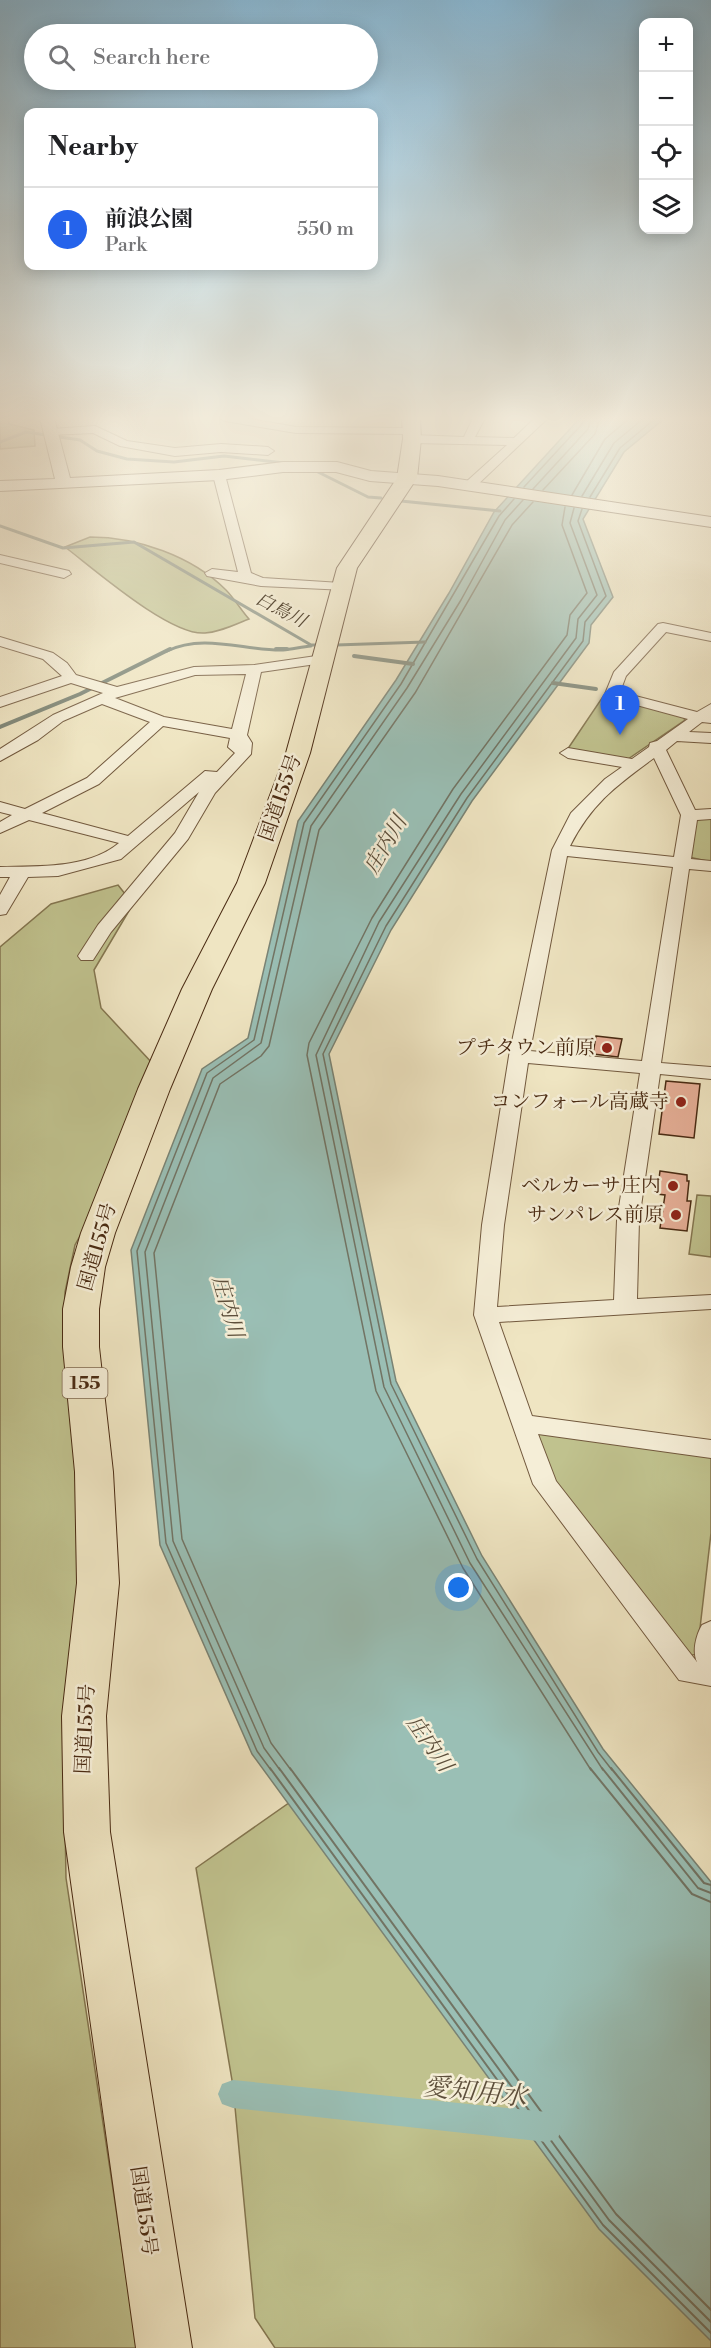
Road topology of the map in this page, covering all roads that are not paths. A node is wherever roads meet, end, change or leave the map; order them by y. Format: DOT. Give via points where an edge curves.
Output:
graph roads {
  1 [pos="233,528"];
  2 [pos="378,528"];
  3 [pos="2,561"];
  4 [pos="212,573"];
  5 [pos="64,574"];
  6 [pos="250,578"];
  7 [pos="341,587"];
  8 [pos="709,633"];
  9 [pos="0,641"];
  10 [pos="323,659"];
  11 [pos="254,669"];
  12 [pos="71,678"];
  13 [pos="109,693"];
  14 [pos="0,702"];
  15 [pos="707,715"];
  16 [pos="160,721"];
  17 [pos="239,735"];
  18 [pos="711,738"];
  19 [pos="664,741"];
  20 [pos="568,753"];
  21 [pos="0,756"];
  22 [pos="633,764"];
  23 [pos="0,807"];
  24 [pos="30,813"];
  25 [pos="711,814"];
  26 [pos="689,815"];
  27 [pos="0,828"];
  28 [pos="133,842"];
  29 [pos="560,850"];
  30 [pos="681,863"];
  31 [pos="711,866"];
  32 [pos="0,872"];
  33 [pos="21,873"];
  34 [pos="0,910"];
  35 [pos="87,956"];
  36 [pos="519,1056"];
  37 [pos="650,1067"];
  38 [pos="711,1073"];
  39 [pos="711,1302"];
  40 [pos="625,1306"];
  41 [pos="485,1315"];
  42 [pos="522,1423"];
  43 [pos="711,1449"];
  44 [pos="711,1632"];
  45 [pos="711,1661"];
  46 [pos="711,1675"];
  47 [pos="164,2348"];
  1 -- 6 [label="street"];
  2 -- 7 [label="highway, 国道155号 / 155" via="356,551"];
  3 -- 5 [label="street"];
  4 -- 6 [label="street"];
  6 -- 7 [label="street"];
  7 -- 10 [label="highway, 国道155号 / 155"];
  8 -- 15 [label="street" via="663,627 619,675 612,694"];
  9 -- 12 [label="street" via="48,656"];
  10 -- 11 [label="street"];
  10 -- 47 [label="highway, 国道155号 / 155" via="298,753 251,883 197,989 154,1089 98,1233 81,1309 98,1584 84,1716 87,1832"];
  11 -- 13 [label="street" via="194,671"];
  11 -- 17 [label="street"];
  12 -- 13 [label="street"];
  12 -- 14 [label="street"];
  13 -- 16 [label="street"];
  13 -- 21 [label="street" via="58,718"];
  15 -- 19 [label="street"];
  16 -- 17 [label="street"];
  16 -- 24 [label="street" via="93,781"];
  17 -- 28 [label="street" via="235,753"];
  17 -- 35 [label="street" via="244,743 243,754 208,791 182,835 104,929"];
  18 -- 19 [label="street"];
  19 -- 22 [label="street"];
  19 -- 26 [label="street"];
  20 -- 22 [label="street"];
  22 -- 29 [label="street" via="577,816"];
  23 -- 24 [label="street"];
  24 -- 27 [label="street"];
  24 -- 28 [label="street"];
  25 -- 26 [label="street"];
  26 -- 30 [label="street"];
  28 -- 33 [label="street" via="115,855 89,864"];
  29 -- 30 [label="street"];
  29 -- 36 [label="street"];
  30 -- 31 [label="street"];
  30 -- 37 [label="street"];
  32 -- 33 [label="street"];
  33 -- 34 [label="street"];
  36 -- 37 [label="street"];
  36 -- 41 [label="street" via="492,1225"];
  37 -- 38 [label="street"];
  37 -- 40 [label="street" via="628,1220"];
  39 -- 40 [label="street"];
  40 -- 41 [label="street"];
  41 -- 42 [label="street"];
  42 -- 43 [label="street"];
  42 -- 46 [label="street" via="545,1484 689,1672"];
  44 -- 45 [label="street"];
}
